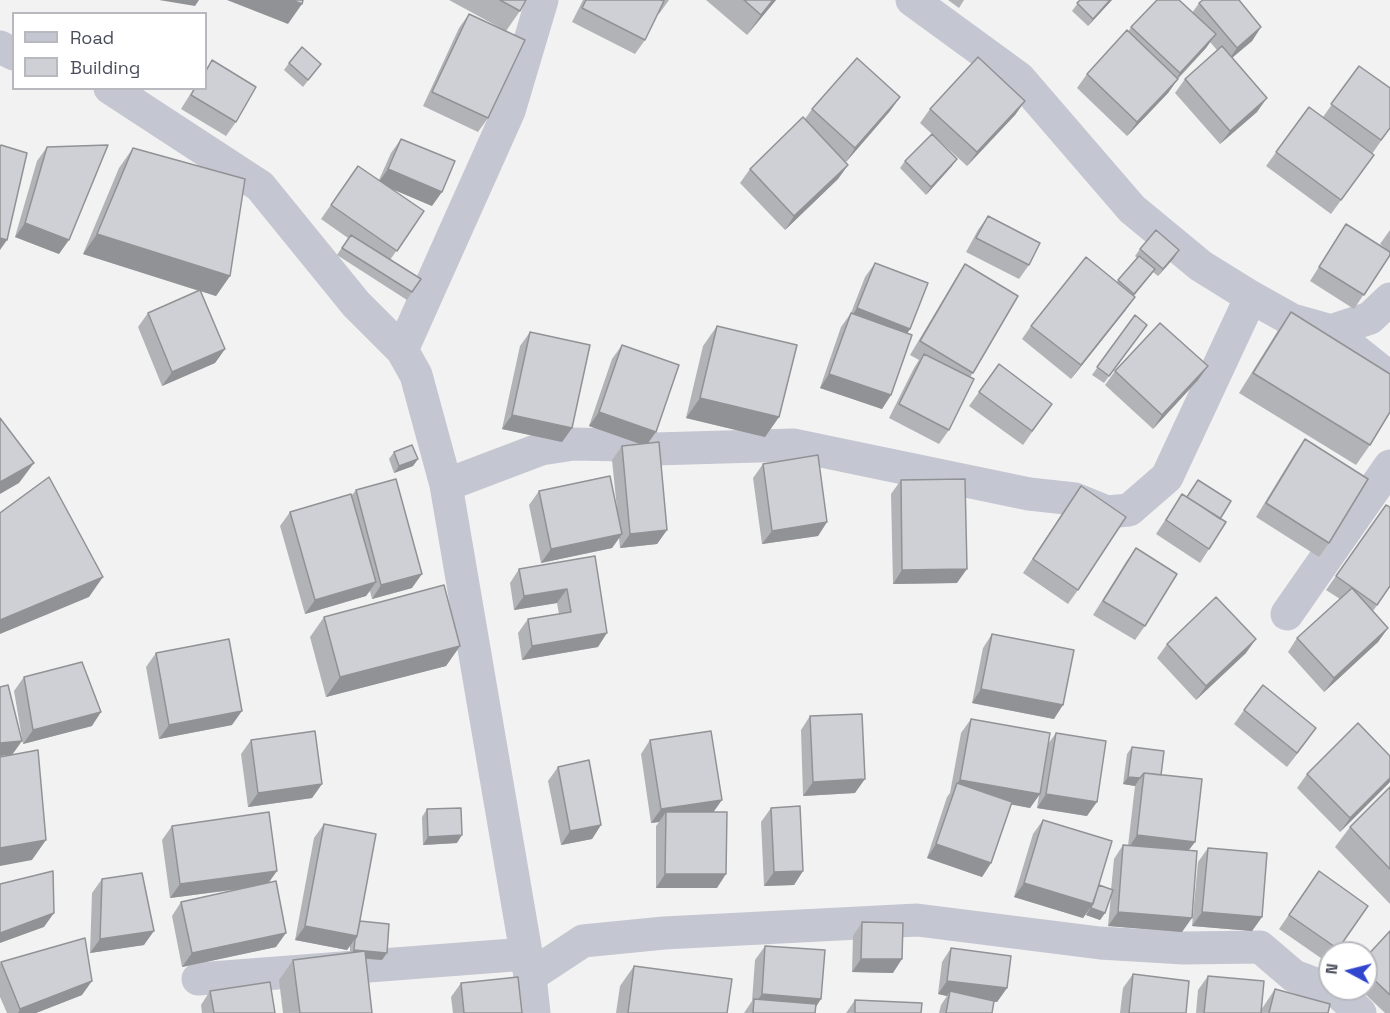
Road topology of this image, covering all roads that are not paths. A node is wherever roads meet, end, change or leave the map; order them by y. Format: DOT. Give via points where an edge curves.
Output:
graph roads {
  1 [pos="542,0"];
  2 [pos="912,0"];
  3 [pos="113,90"];
  4 [pos="1251,297"];
  5 [pos="1390,299"];
  6 [pos="1331,331"];
  7 [pos="402,350"];
  8 [pos="1390,378"];
  9 [pos="1390,466"];
  10 [pos="446,484"];
  11 [pos="1287,614"];
  12 [pos="528,965"];
  13 [pos="198,979"];
  14 [pos="534,1013"];
  15 [pos="1360,1013"];
  1 -- 7 [label="street" via="509,111"];
  2 -- 4 [label="street" via="1019,78 1132,209 1201,266"];
  3 -- 7 [label="street" via="260,186 356,304"];
  4 -- 6 [label="street" via="1292,320"];
  4 -- 10 [label="street" via="1167,477 1129,510 1107,512 1075,499 1029,494 793,445 655,449 574,444 541,449"];
  5 -- 6 [label="street" via="1370,318"];
  6 -- 8 [label="street"];
  7 -- 10 [label="street" via="416,375"];
  9 -- 11 [label="street"];
  10 -- 12 [label="street"];
  12 -- 13 [label="street"];
  12 -- 14 [label="street"];
  12 -- 15 [label="street" via="583,941 917,920 1100,943 1260,947 1294,976 1339,993"];
}
